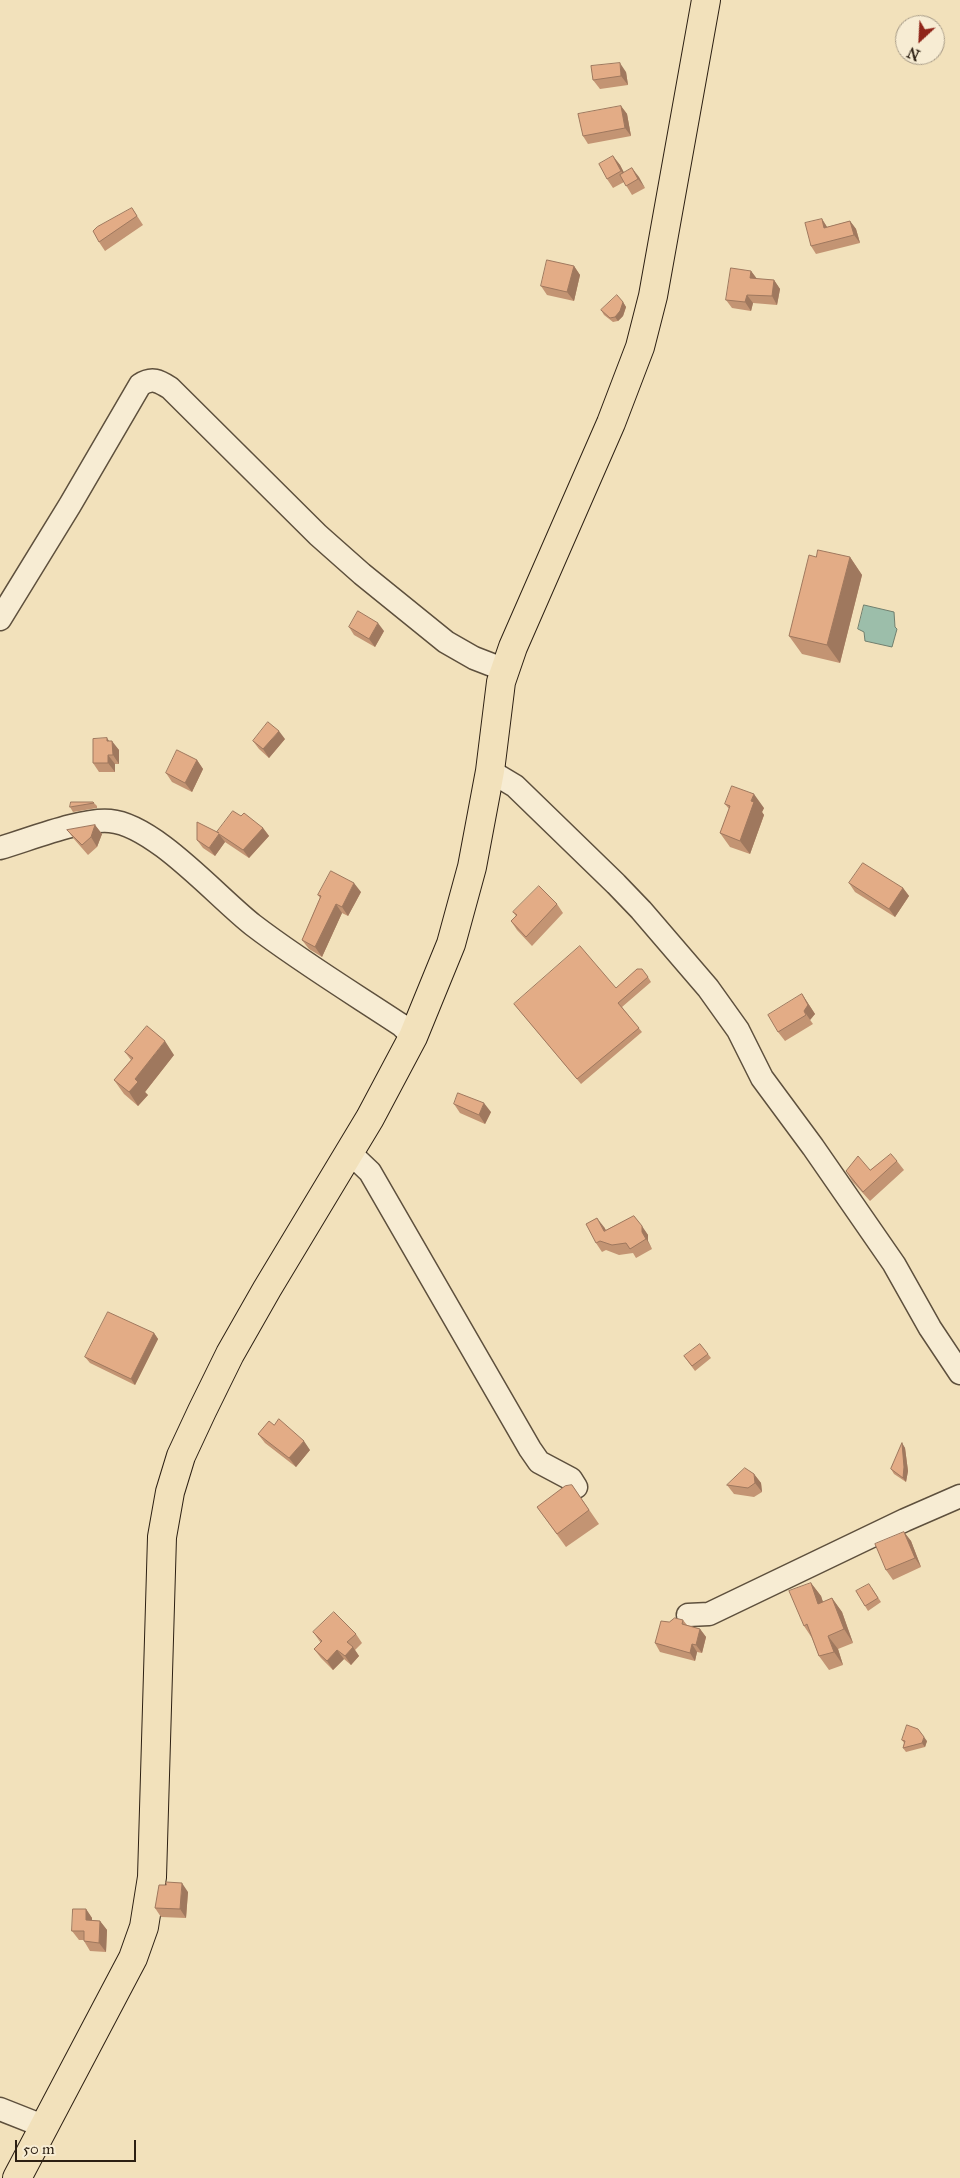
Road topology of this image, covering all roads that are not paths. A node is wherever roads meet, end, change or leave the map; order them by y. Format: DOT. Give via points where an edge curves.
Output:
graph roads {
  1 [pos="706,0"];
  2 [pos="0,619"];
  3 [pos="505,670"];
  4 [pos="490,771"];
  5 [pos="0,848"];
  6 [pos="412,1037"];
  7 [pos="350,1153"];
  8 [pos="960,1373"];
  9 [pos="576,1486"];
  10 [pos="960,1496"];
  11 [pos="688,1615"];
  12 [pos="0,2109"];
  13 [pos="43,2126"];
  14 [pos="17,2178"];
  1 -- 3 [label="main road" via="653,296 640,347 611,423 516,638"];
  2 -- 3 [label="street" via="140,385 147,380 158,380 170,388 318,534 400,605 446,642"];
  3 -- 4 [label="main road"];
  4 -- 6 [label="main road" via="472,867 451,944"];
  4 -- 8 [label="street" via="515,786 616,884 708,988 738,1030 762,1078 894,1264"];
  5 -- 6 [label="street" via="94,821 123,824 170,851 252,924 401,1025"];
  6 -- 7 [label="main road"];
  7 -- 9 [label="street" via="370,1172 530,1449 539,1462 571,1479"];
  7 -- 13 [label="main road" via="230,1354 181,1456 162,1537 152,1877 144,1927 133,1958"];
  10 -- 11 [label="street" via="709,1614"];
  12 -- 13 [label="street"];
  13 -- 14 [label="main road"];
}
